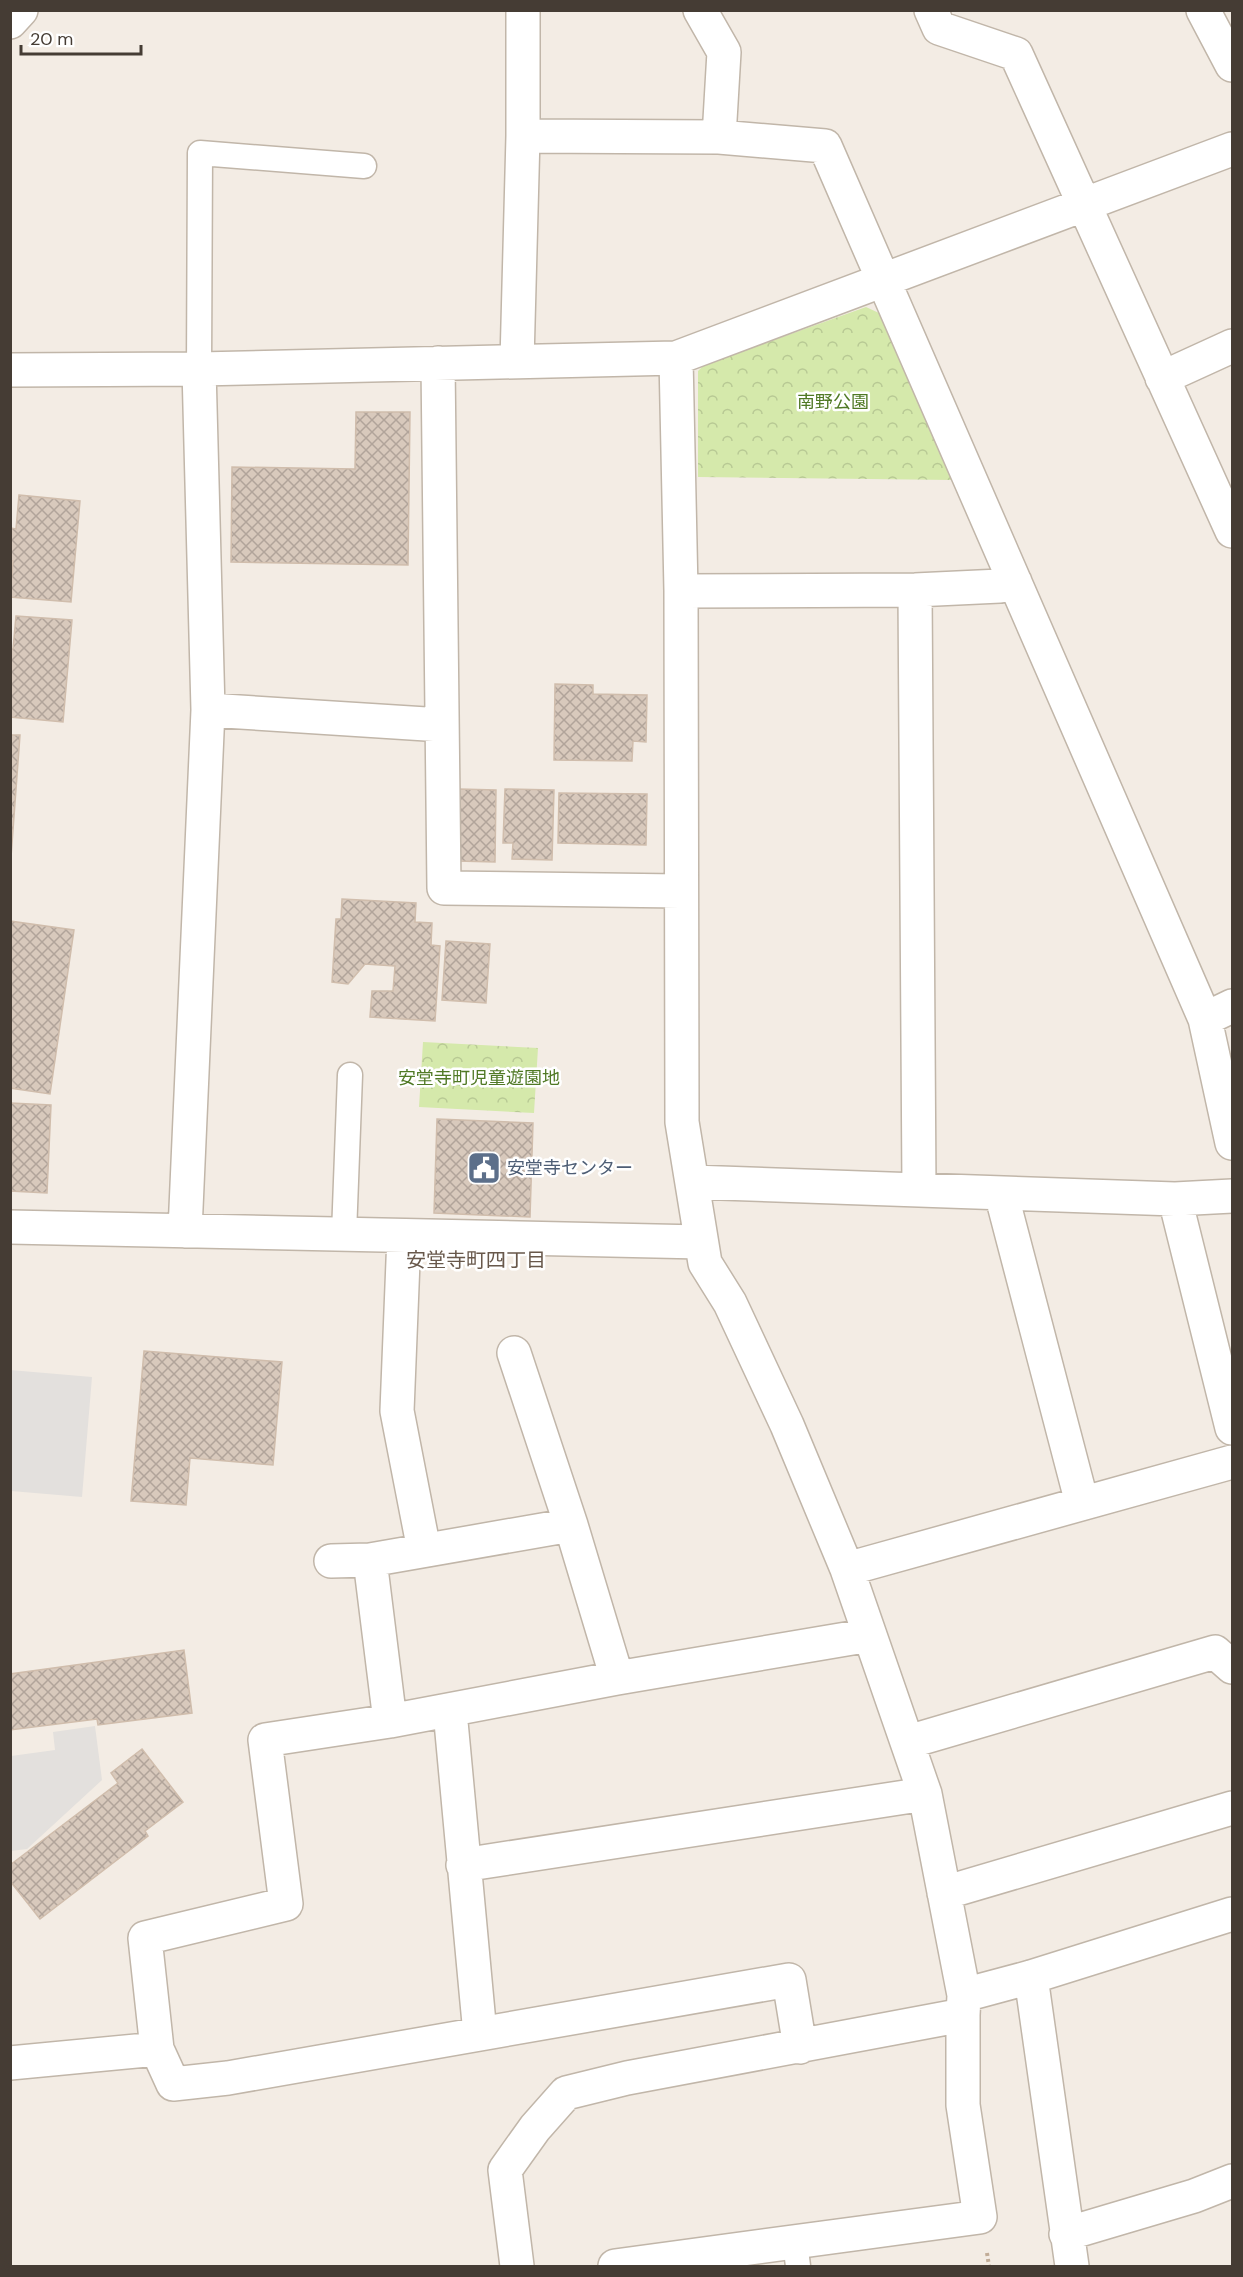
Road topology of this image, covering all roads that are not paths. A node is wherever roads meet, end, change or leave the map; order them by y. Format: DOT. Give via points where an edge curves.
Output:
graph roads {
  1 [pos="21,10"];
  2 [pos="522,10"];
  3 [pos="700,10"];
  4 [pos="931,10"];
  5 [pos="1203,10"];
  6 [pos="10,22"];
  7 [pos="1233,65"];
  8 [pos="523,136"];
  9 [pos="718,137"];
  10 [pos="1233,149"];
  11 [pos="364,166"];
  12 [pos="1085,205"];
  13 [pos="883,280"];
  14 [pos="1233,346"];
  15 [pos="676,358"];
  16 [pos="517,361"];
  17 [pos="438,363"];
  18 [pos="200,369"];
  19 [pos="10,370"];
  20 [pos="1162,378"];
  21 [pos="1232,529"];
  22 [pos="1015,582"];
  23 [pos="915,590"];
  24 [pos="681,591"];
  25 [pos="208,710"];
  26 [pos="442,725"];
  27 [pos="680,891"];
  28 [pos="1219,1012"];
  29 [pos="350,1075"];
  30 [pos="1233,1143"];
  31 [pos="692,1182"];
  32 [pos="919,1189"];
  33 [pos="1001,1194"];
  34 [pos="1233,1196"];
  35 [pos="1175,1199"];
  36 [pos="10,1227"];
  37 [pos="184,1231"];
  38 [pos="344,1234"];
  39 [pos="404,1236"];
  40 [pos="701,1242"];
  41 [pos="514,1353"];
  42 [pos="1233,1428"];
  43 [pos="1233,1462"];
  44 [pos="1082,1503"];
  45 [pos="571,1525"];
  46 [pos="424,1550"];
  47 [pos="370,1560"];
  48 [pos="331,1561"];
  49 [pos="847,1569"];
  50 [pos="870,1635"];
  51 [pos="1233,1667"];
  52 [pos="617,1678"];
  53 [pos="450,1711"];
  54 [pos="390,1721"];
  55 [pos="908,1742"];
  56 [pos="925,1794"];
  57 [pos="1233,1808"];
  58 [pos="463,1865"];
  59 [pos="944,1893"];
  60 [pos="1233,1914"];
  61 [pos="1031,1977"];
  62 [pos="964,2005"];
  63 [pos="480,2034"];
  64 [pos="800,2047"];
  65 [pos="157,2049"];
  66 [pos="10,2063"];
  67 [pos="1233,2181"];
  68 [pos="1066,2234"];
  69 [pos="797,2254"];
  70 [pos="517,2266"];
  71 [pos="615,2266"];
  72 [pos="1072,2266"];
  1 -- 6 [label="street"];
  2 -- 8 [label="street"];
  3 -- 9 [label="street" via="724,52"];
  4 -- 12 [label="street" via="939,28 1016,54"];
  5 -- 7 [label="street"];
  8 -- 9 [label="street"];
  8 -- 16 [label="street"];
  9 -- 13 [label="street" via="825,146"];
  10 -- 12 [label="street"];
  11 -- 18 [label="lane" via="200,153"];
  12 -- 13 [label="street"];
  12 -- 20 [label="street"];
  13 -- 15 [label="street"];
  13 -- 22 [label="street"];
  14 -- 20 [label="street"];
  15 -- 16 [label="street"];
  15 -- 24 [label="street"];
  16 -- 17 [label="street"];
  17 -- 18 [label="street"];
  17 -- 26 [label="street"];
  18 -- 19 [label="street"];
  18 -- 25 [label="street"];
  20 -- 21 [label="street"];
  22 -- 23 [label="street"];
  22 -- 28 [label="street"];
  23 -- 24 [label="street"];
  23 -- 32 [label="street"];
  24 -- 27 [label="street"];
  25 -- 26 [label="street"];
  25 -- 37 [label="street"];
  26 -- 27 [label="street" via="444,888"];
  27 -- 31 [label="street" via="682,1122"];
  28 -- 30 [label="street"];
  29 -- 38 [label="lane"];
  31 -- 32 [label="street"];
  31 -- 40 [label="street"];
  32 -- 33 [label="street"];
  33 -- 35 [label="street"];
  33 -- 44 [label="street"];
  34 -- 35 [label="street"];
  35 -- 42 [label="street"];
  36 -- 37 [label="street"];
  37 -- 38 [label="street"];
  38 -- 39 [label="street"];
  39 -- 40 [label="street"];
  39 -- 46 [label="street" via="397,1411"];
  40 -- 49 [label="street" via="705,1263 735,1313 787,1425"];
  41 -- 45 [label="street"];
  43 -- 44 [label="street"];
  44 -- 49 [label="street"];
  45 -- 46 [label="street"];
  45 -- 52 [label="street"];
  46 -- 47 [label="street"];
  47 -- 48 [label="street"];
  47 -- 54 [label="street"];
  49 -- 50 [label="street"];
  50 -- 52 [label="street"];
  50 -- 55 [label="street"];
  51 -- 55 [label="street" via="1215,1652"];
  52 -- 53 [label="street"];
  53 -- 54 [label="street"];
  53 -- 58 [label="street"];
  54 -- 65 [label="street" via="265,1740 286,1904 145,1938"];
  55 -- 56 [label="street"];
  56 -- 58 [label="street"];
  56 -- 59 [label="street"];
  57 -- 59 [label="street"];
  58 -- 63 [label="street"];
  59 -- 62 [label="street"];
  60 -- 61 [label="street"];
  61 -- 62 [label="street"];
  61 -- 68 [label="street"];
  62 -- 64 [label="street"];
  62 -- 69 [label="street" via="963,2105 980,2217"];
  63 -- 64 [label="street" via="789,1980"];
  63 -- 65 [label="street" via="173,2084"];
  64 -- 70 [label="street" via="566,2093 505,2169"];
  65 -- 66 [label="street"];
  67 -- 68 [label="street"];
  68 -- 72 [label="street"];
  69 -- 71 [label="street"];
}
